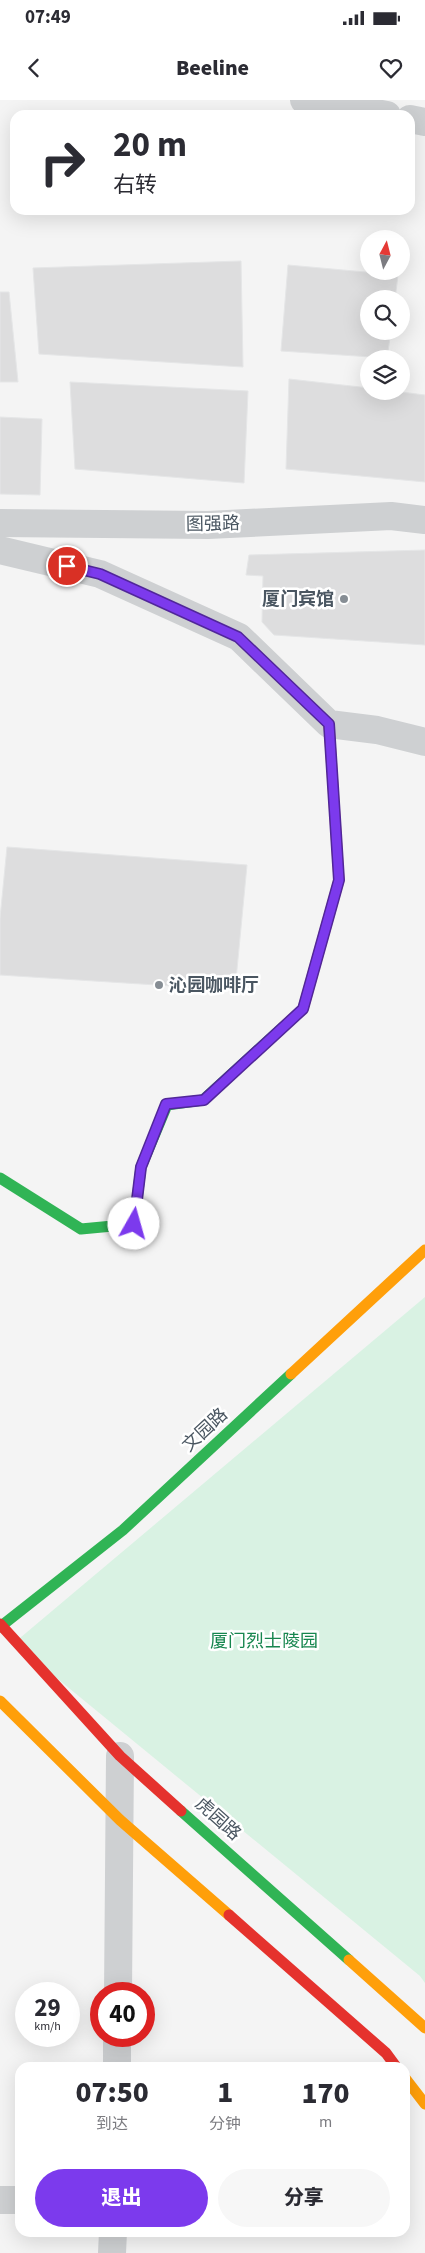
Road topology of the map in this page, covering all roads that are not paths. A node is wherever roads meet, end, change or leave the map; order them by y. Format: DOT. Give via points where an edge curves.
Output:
graph roads {
  1 [pos="304,100"];
  2 [pos="359,110"];
  3 [pos="425,520"];
  4 [pos="0,523"];
  5 [pos="0,550"];
  6 [pos="329,724"];
  7 [pos="425,742"];
  8 [pos="0,1178"];
  9 [pos="425,1250"];
  10 [pos="1,1625"];
  11 [pos="0,1700"];
  12 [pos="120,1756"];
  13 [pos="120,1820"];
  14 [pos="118,1982"];
  15 [pos="425,2028"];
  16 [pos="117,2047"];
  17 [pos="117,2062"];
  18 [pos="393,2062"];
  19 [pos="410,2084"];
  20 [pos="425,2104"];
  21 [pos="0,2200"];
  22 [pos="15,2200"];
  23 [pos="113,2237"];
  24 [pos="112,2253"];
  1 -- 2 [label="street"];
  3 -- 4 [label="street, 图强路" via="391,516 208,526"];
  5 -- 6 [label="street" via="100,574 238,637"];
  6 -- 7 [label="street" via="377,730"];
  6 -- 8 [label="main road" via="339,880 303,1009 204,1100 166,1104 141,1167 134,1224 81,1229"];
  9 -- 10 [label="main road, 文园路" via="123,1530"];
  10 -- 12 [label="main road, 虎园路"];
  11 -- 13 [label="main road"];
  12 -- 13 [label="street"];
  12 -- 15 [label="main road, 虎园路"];
  13 -- 14 [label="street"];
  13 -- 18 [label="main road"];
  16 -- 17 [label="street"];
  19 -- 20 [label="main road"];
  21 -- 22 [label="street"];
  23 -- 24 [label="street"];
}
